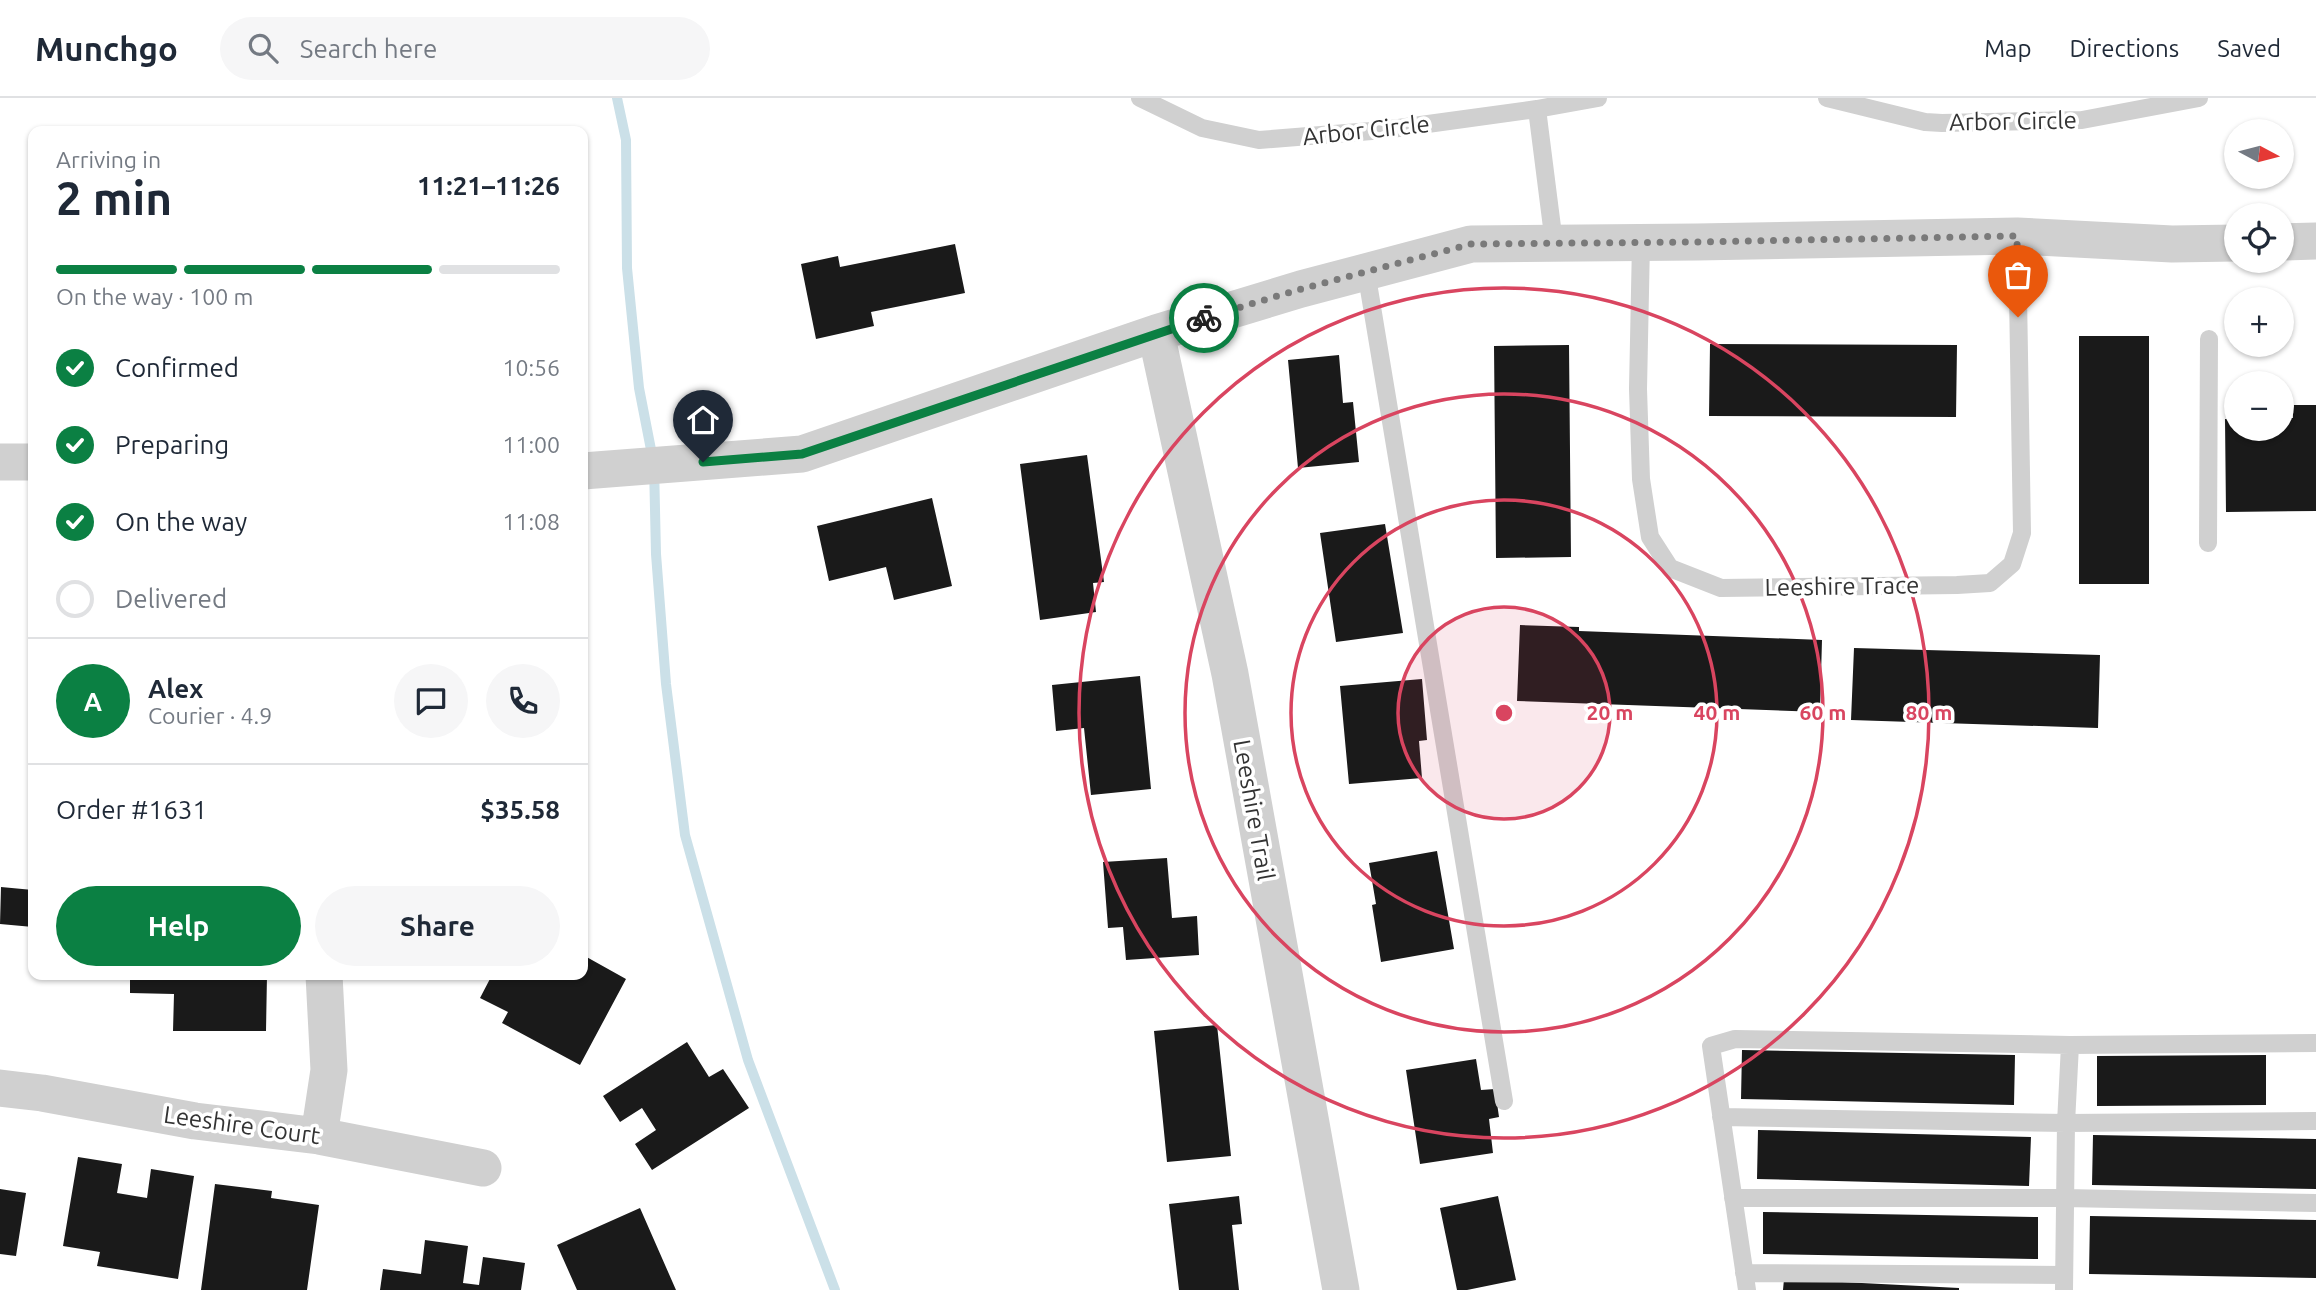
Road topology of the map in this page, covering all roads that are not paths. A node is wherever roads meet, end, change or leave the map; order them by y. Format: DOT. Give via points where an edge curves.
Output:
graph roads {
  1 [pos="1140,98"];
  2 [pos="1598,98"];
  3 [pos="1827,98"];
  4 [pos="2200,98"];
  5 [pos="1537,110"];
  6 [pos="2017,236"];
  7 [pos="2316,241"];
  8 [pos="2294,242"];
  9 [pos="1554,243"];
  10 [pos="1641,243"];
  11 [pos="2224,243"];
  12 [pos="1366,271"];
  13 [pos="1156,333"];
  14 [pos="2209,339"];
  15 [pos="0,461"];
  16 [pos="28,462"];
  17 [pos="588,471"];
  18 [pos="2208,543"];
  19 [pos="324,980"];
  20 [pos="2316,1043"];
  21 [pos="2070,1045"];
  22 [pos="0,1088"];
  23 [pos="1504,1101"];
  24 [pos="1721,1117"];
  25 [pos="2316,1121"];
  26 [pos="2066,1122"];
  27 [pos="319,1136"];
  28 [pos="484,1168"];
  29 [pos="1733,1198"];
  30 [pos="2065,1198"];
  31 [pos="2316,1203"];
  32 [pos="1746,1281"];
  33 [pos="2064,1282"];
  34 [pos="1341,1290"];
  1 -- 5 [label="lane, Arbor Circle" via="1202,128 1259,140"];
  2 -- 5 [label="lane, Arbor Circle"];
  3 -- 4 [label="lane, Arbor Circle" via="1942,122 2082,120"];
  5 -- 9 [label="lane"];
  6 -- 10 [label="street"];
  6 -- 10 [label="lane, Leeshire Trace" via="2022,533 2012,564 1990,583 1957,585 1721,588 1670,568 1650,537 1641,479"];
  6 -- 11 [label="street"];
  7 -- 8 [label="street"];
  9 -- 10 [label="street"];
  9 -- 12 [label="street" via="1471,244"];
  12 -- 13 [label="street"];
  12 -- 23 [label="lane"];
  13 -- 17 [label="street" via="802,454"];
  13 -- 34 [label="street, Leeshire Trail" via="1230,674"];
  14 -- 18 [label="lane"];
  15 -- 16 [label="street"];
  19 -- 27 [label="street" via="329,1070"];
  20 -- 21 [label="lane"];
  21 -- 24 [label="lane" via="1735,1039 1711,1046"];
  21 -- 26 [label="lane"];
  22 -- 27 [label="street, Leeshire Court" via="195,1121"];
  24 -- 26 [label="lane"];
  24 -- 29 [label="lane"];
  25 -- 26 [label="lane"];
  26 -- 30 [label="lane"];
  27 -- 28 [label="street, Leeshire Court"];
  29 -- 30 [label="lane"];
  29 -- 32 [label="lane"];
  30 -- 31 [label="lane"];
  30 -- 33 [label="lane"];
  32 -- 33 [label="lane"];
}
